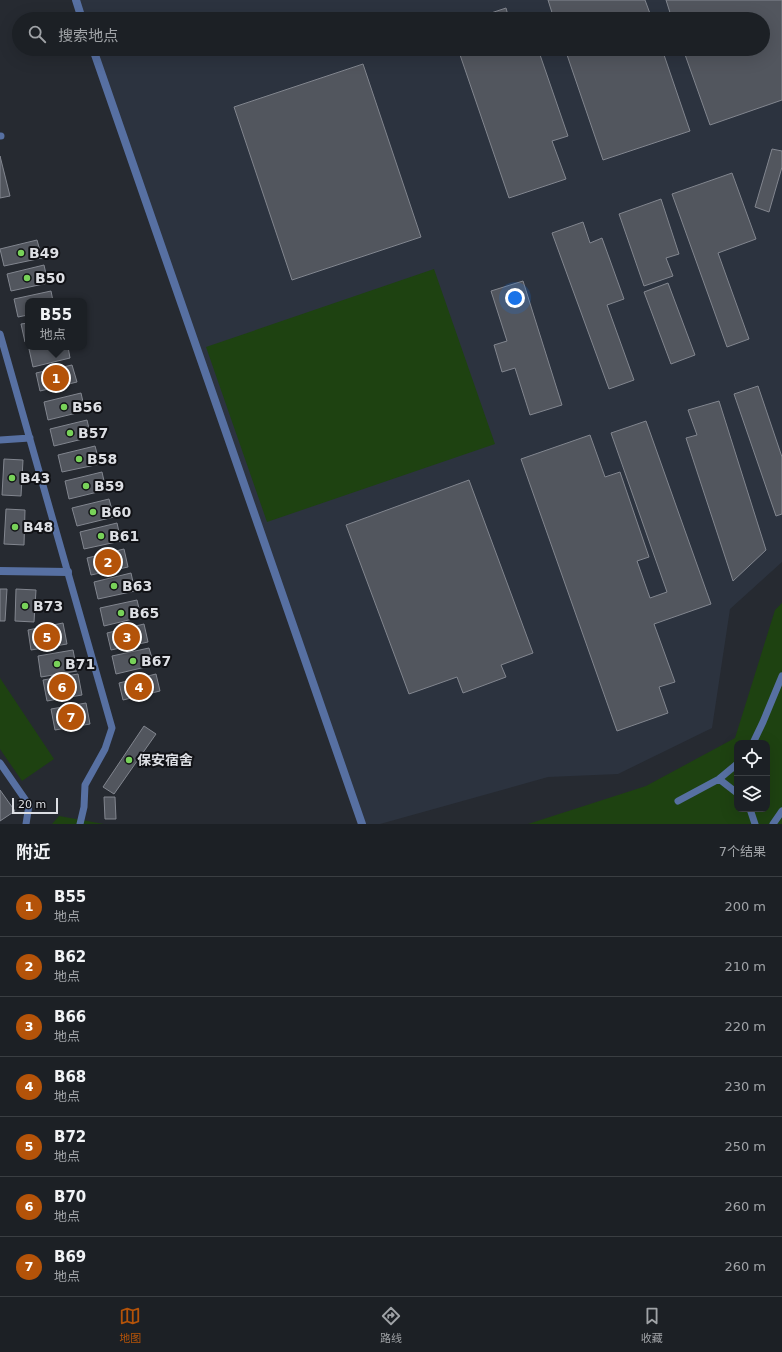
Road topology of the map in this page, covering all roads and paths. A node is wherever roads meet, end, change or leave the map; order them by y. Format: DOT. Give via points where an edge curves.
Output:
graph roads {
  1 [pos="76,0"];
  2 [pos="80,12"];
  3 [pos="95,56"];
  4 [pos="0,334"];
  5 [pos="30,438"];
  6 [pos="0,440"];
  7 [pos="0,571"];
  8 [pos="68,572"];
  9 [pos="782,676"];
  10 [pos="754,740"];
  11 [pos="0,763"];
  12 [pos="734,766"];
  13 [pos="719,779"];
  14 [pos="734,791"];
  15 [pos="678,802"];
  16 [pos="782,811"];
  17 [pos="751,812"];
  18 [pos="26,824"];
  19 [pos="80,824"];
  20 [pos="362,824"];
  21 [pos="755,824"];
  22 [pos="773,824"];
  1 -- 2 [label="street"];
  3 -- 20 [label="street"];
  4 -- 5 [label="lane"];
  5 -- 6 [label="lane"];
  5 -- 8 [label="lane"];
  7 -- 8 [label="street"];
  8 -- 19 [label="lane" via="112,728 105,749 85,785"];
  9 -- 10 [label="lane"];
  11 -- 18 [label="lane" via="29,805"];
  12 -- 13 [label="lane"];
  13 -- 14 [label="lane"];
  13 -- 15 [label="lane"];
  16 -- 22 [label="lane"];
  17 -- 21 [label="lane"];
}
